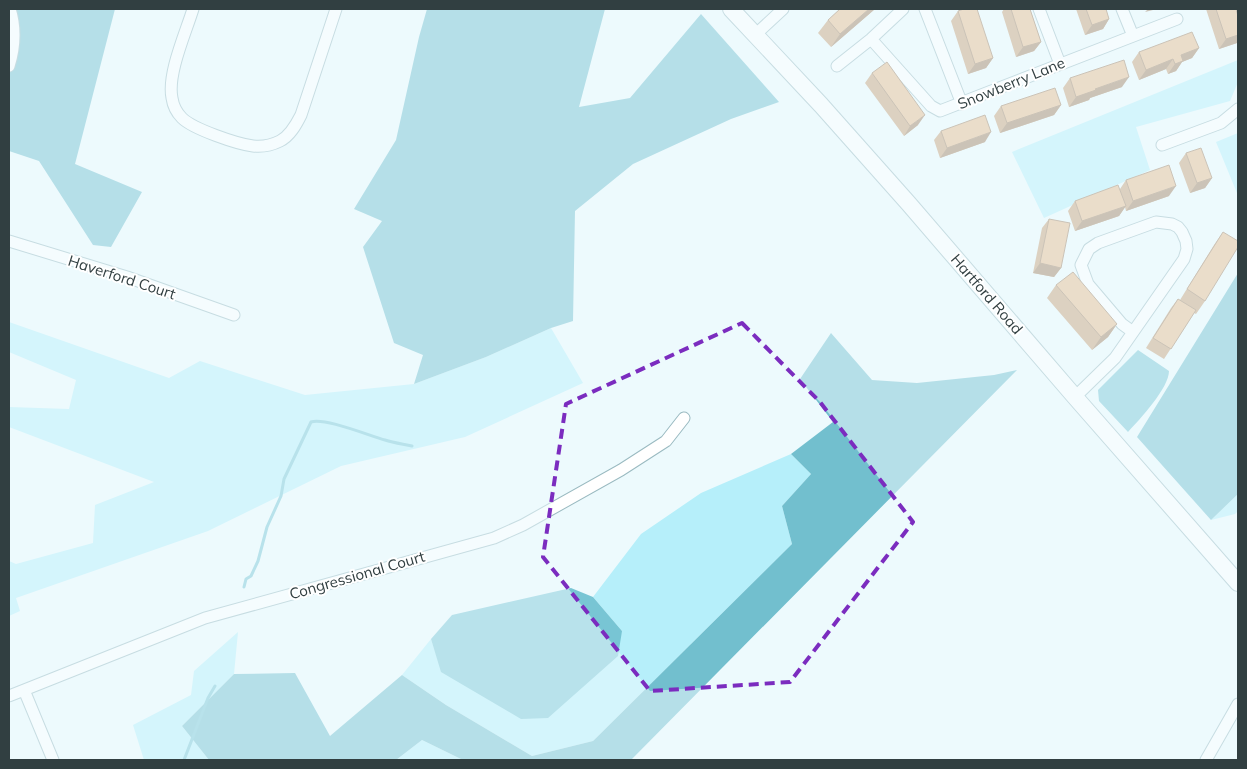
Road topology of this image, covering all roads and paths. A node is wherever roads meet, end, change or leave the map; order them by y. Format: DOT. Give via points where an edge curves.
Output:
graph roads {
  1 [pos="10,9"];
  2 [pos="193,9"];
  3 [pos="336,9"];
  4 [pos="783,9"];
  5 [pos="904,9"];
  6 [pos="925,9"];
  7 [pos="1039,9"];
  8 [pos="1122,9"];
  9 [pos="739,11"];
  10 [pos="1177,19"];
  11 [pos="755,35"];
  12 [pos="1133,36"];
  13 [pos="871,39"];
  14 [pos="1060,64"];
  15 [pos="9,66"];
  16 [pos="837,66"];
  17 [pos="962,104"];
  18 [pos="1238,109"];
  19 [pos="1162,145"];
  20 [pos="9,241"];
  21 [pos="234,315"];
  22 [pos="1133,332"];
  23 [pos="1075,397"];
  24 [pos="684,418"];
  25 [pos="1238,583"];
  26 [pos="24,690"];
  27 [pos="9,696"];
  28 [pos="1238,704"];
  29 [pos="53,760"];
  30 [pos="1206,760"];
  1 -- 15 [label="street" via="14,20 14,46"];
  2 -- 3 [label="street" via="170,81 177,112 198,129 255,146 281,141 295,127"];
  4 -- 11 [label="street"];
  5 -- 13 [label="street"];
  6 -- 17 [label="street"];
  7 -- 14 [label="street"];
  8 -- 12 [label="street"];
  9 -- 11 [label="main road, Hartford Road"];
  10 -- 12 [label="street, Snowberry Lane"];
  11 -- 23 [label="main road, Hartford Road" via="909,204"];
  12 -- 14 [label="street, Snowberry Lane"];
  13 -- 16 [label="street"];
  13 -- 17 [label="street, Snowberry Lane" via="934,109 940,111"];
  14 -- 17 [label="street, Snowberry Lane"];
  18 -- 19 [label="street" via="1221,123"];
  20 -- 21 [label="street, Haverford Court" via="127,277"];
  22 -- 22 [label="street" via="1184,258 1186,241 1182,232 1172,224 1156,222 1098,243 1089,249 1081,265 1088,284 1122,324"];
  22 -- 23 [label="street" via="1112,362"];
  23 -- 25 [label="main road, Hartford Road"];
  24 -- 26 [label="street, Congressional Court" via="666,441 621,470 494,538 205,618"];
  26 -- 27 [label="street, Congressional Court"];
  26 -- 29 [label="street"];
  28 -- 30 [label="street"];
}
